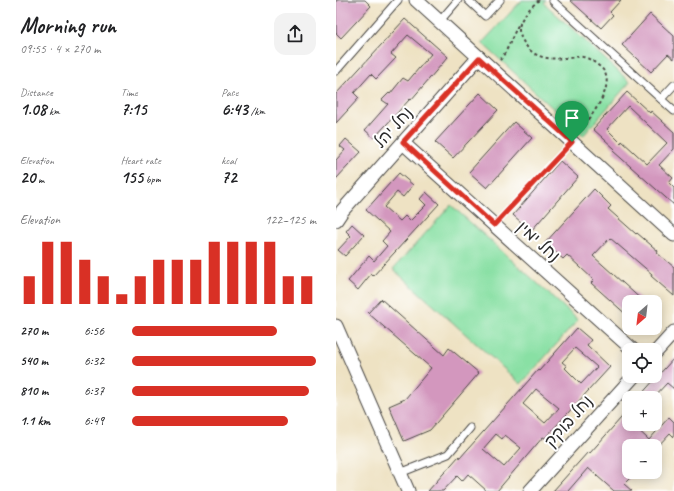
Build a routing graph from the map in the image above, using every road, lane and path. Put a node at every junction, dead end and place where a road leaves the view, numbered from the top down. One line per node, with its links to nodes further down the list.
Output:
1 (398, 0): 12 (lane)
2 (416, 0): 9 (street)
3 (458, 0): 9 (lane)
4 (468, 0): 5 (lane)
5 (500, 0)
6 (539, 0): 8 (path)
7 (553, 1): 14 (lane)
8 (521, 21): 11 (path); 17 (path)
9 (439, 22): 10 (street)
10 (479, 58): 11 (street); 16 (street, נחל יהל)
11 (492, 70): 17 (street)
12 (336, 71)
13 (674, 85): 14 (lane)
14 (661, 99): 15 (lane)
15 (674, 111)
16 (403, 142): 18 (street, נחל יהל); 19 (street, נחל ימין)
17 (572, 142): 19 (path); 20 (street)
18 (336, 220)
19 (494, 225): 23 (street, נחל ימין)
20 (674, 235)
21 (336, 326): 27 (street)
22 (674, 332): 24 (street)
23 (625, 343)
24 (662, 345)
25 (628, 383): 29 (street, נחל בוקק)
26 (470, 428): 27 (lane)
27 (400, 473): 28 (street)
28 (408, 491)
29 (530, 491)

